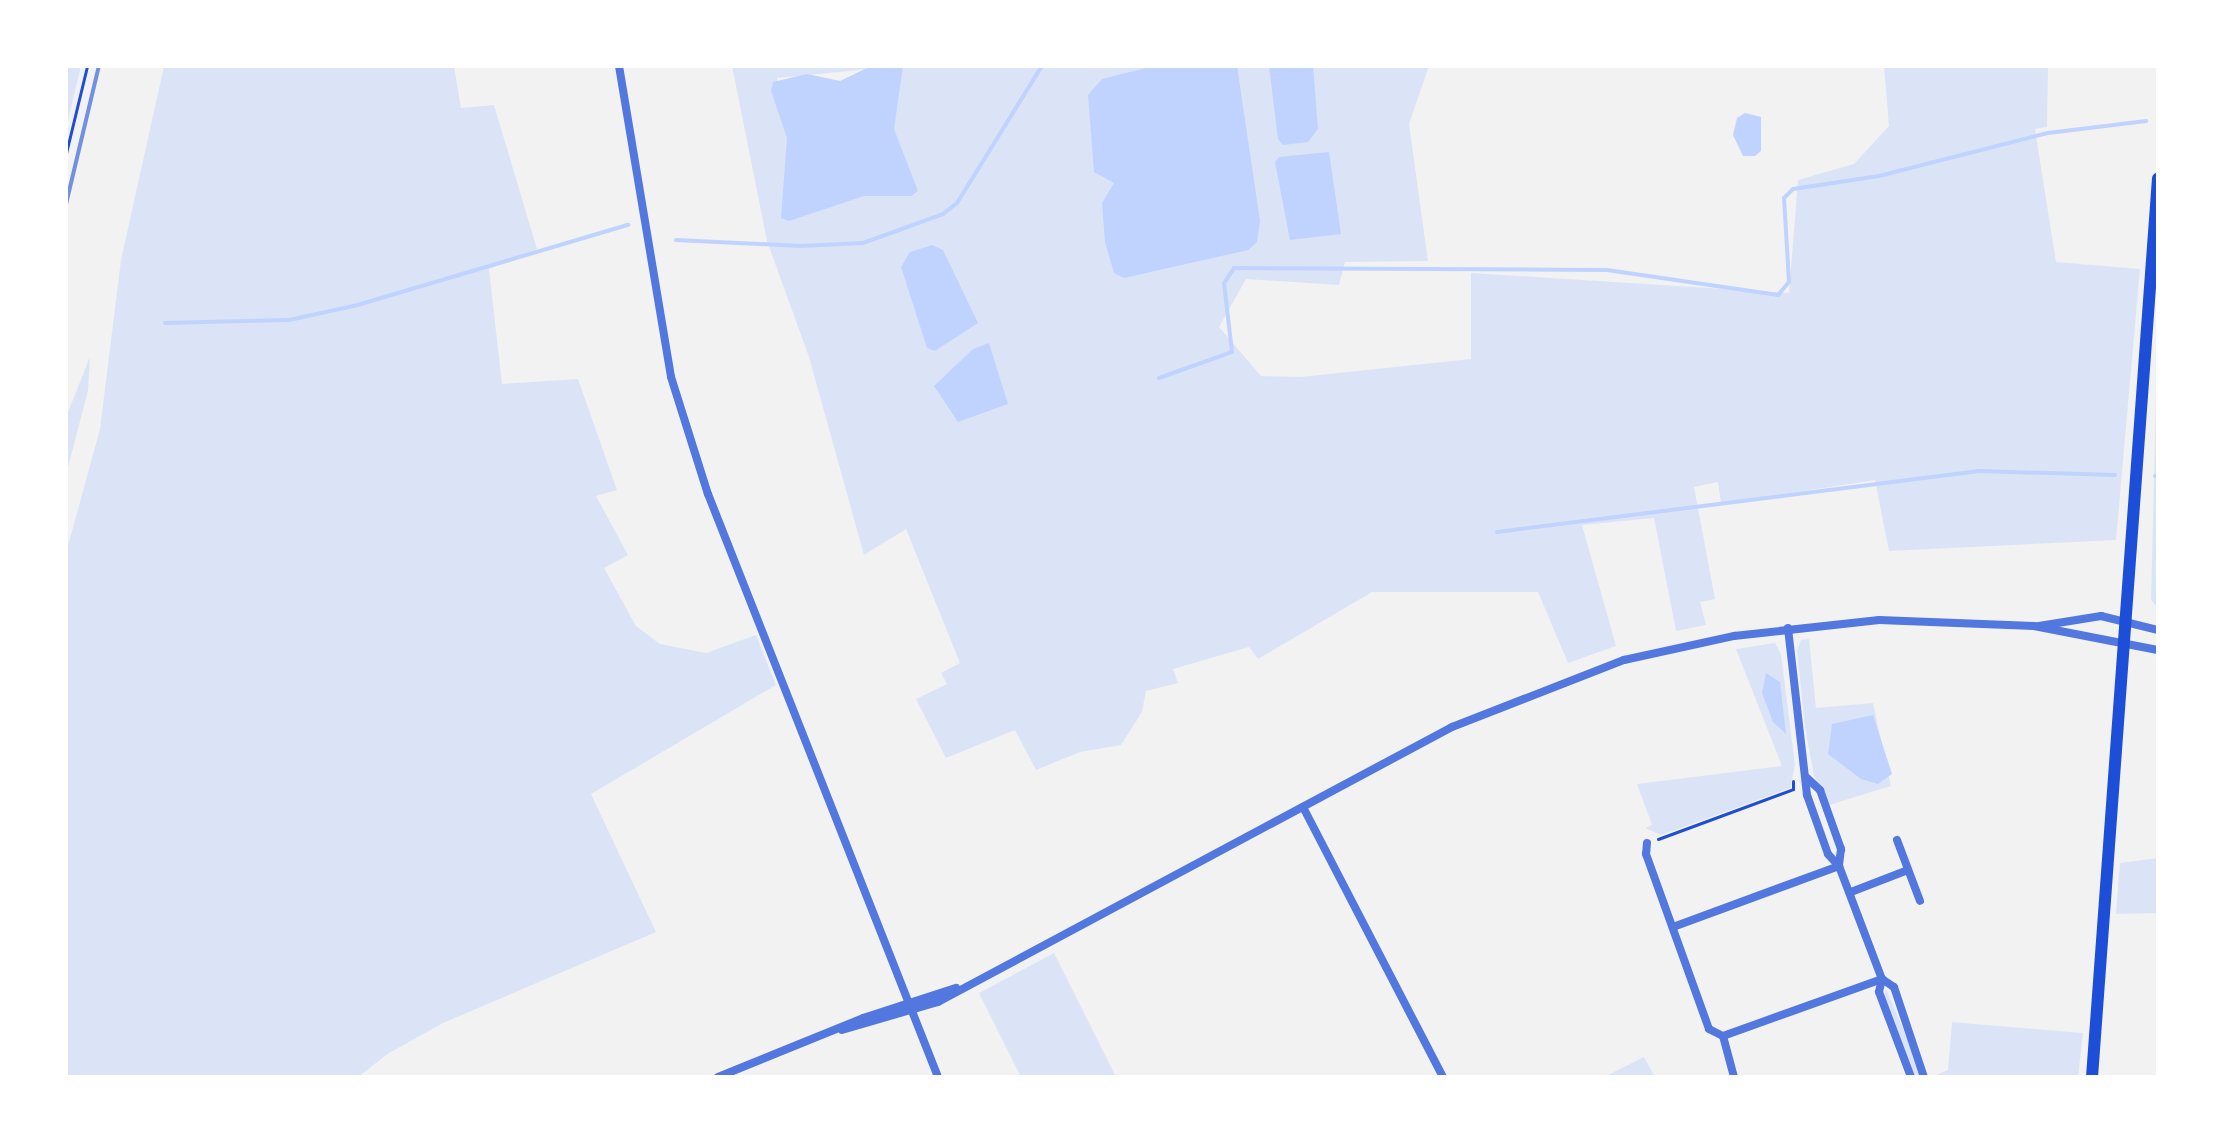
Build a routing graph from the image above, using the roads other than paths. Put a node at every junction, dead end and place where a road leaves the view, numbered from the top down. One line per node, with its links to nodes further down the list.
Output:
1 (619, 66): 20 (street)
2 (2158, 178): 3 (main road)
3 (2126, 619): 4 (street); 6 (street); 7 (main road)
4 (2034, 626): 5 (street); 7 (street)
5 (1788, 628): 9 (street); 10 (street)
6 (2158, 630)
7 (2124, 645): 8 (street); 30 (main road)
8 (2158, 650)
9 (1807, 778): 13 (street); 13 (street)
10 (1303, 807): 19 (street); 26 (street)
11 (1897, 840): 14 (street)
12 (1647, 843): 17 (street)
13 (1839, 866): 15 (street); 17 (street)
14 (1908, 870): 15 (street); 16 (street)
15 (1851, 892): 18 (street)
16 (1920, 901)
17 (1673, 927): 23 (street)
18 (1882, 979): 23 (street); 28 (street); 29 (street)
19 (961, 988): 20 (street); 21 (street)
20 (908, 1002): 21 (street); 22 (street)
21 (912, 1012): 22 (street); 25 (street)
22 (842, 1030): 24 (street)
23 (1723, 1036): 27 (street)
24 (718, 1077)
25 (938, 1077)
26 (1443, 1077)
27 (1734, 1077)
28 (1911, 1077)
29 (1924, 1077)
30 (2092, 1077)

